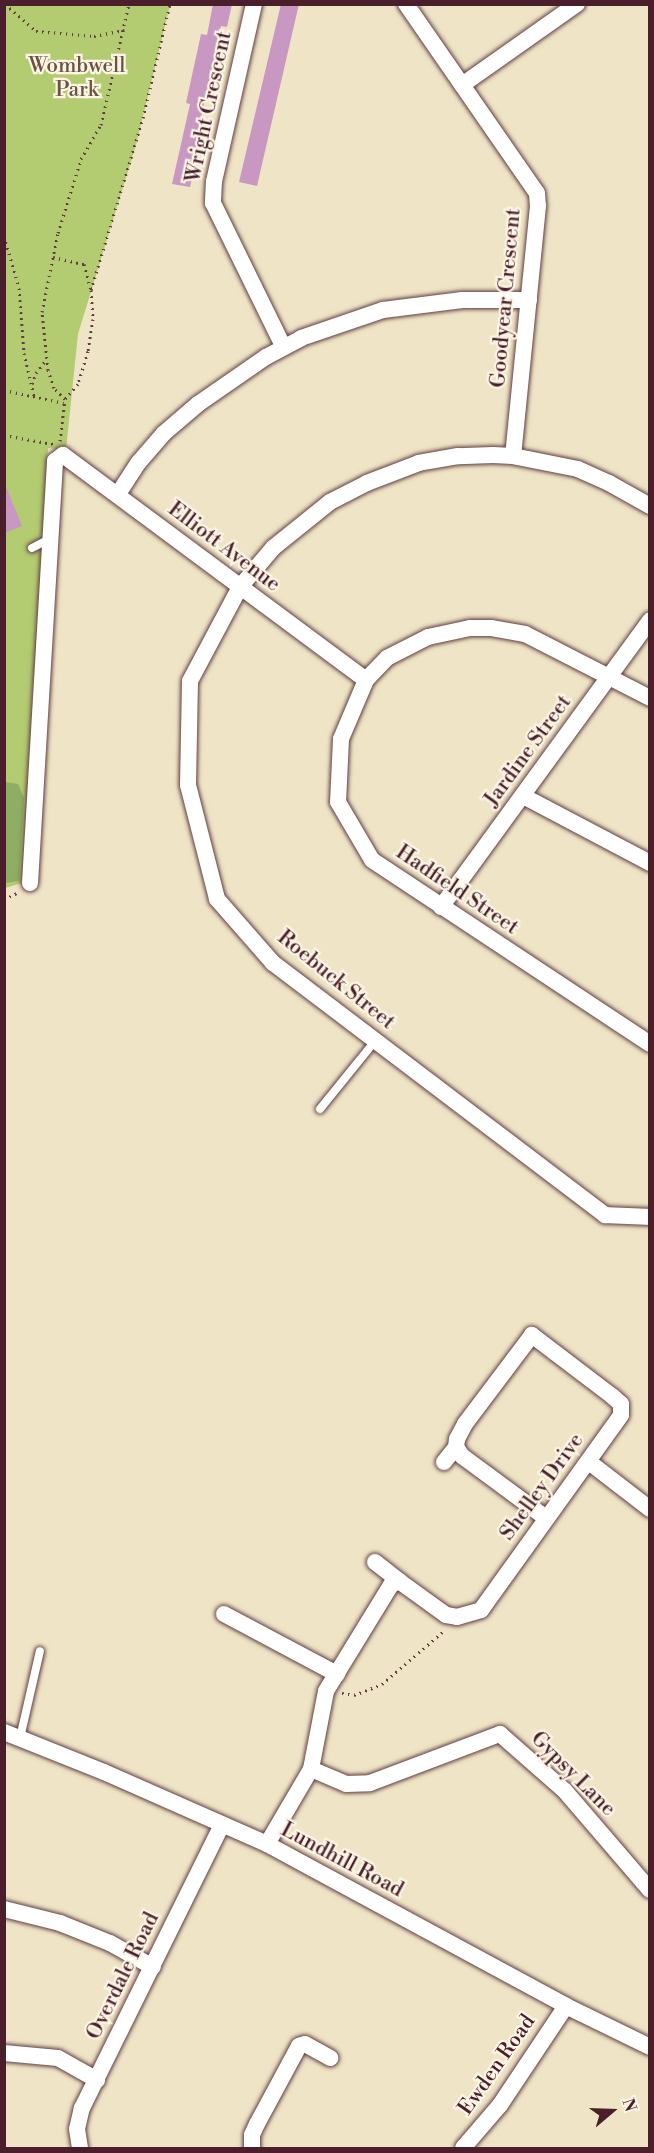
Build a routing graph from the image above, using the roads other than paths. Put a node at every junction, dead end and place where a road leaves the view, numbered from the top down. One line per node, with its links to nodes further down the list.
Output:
1 (254, 4): 6 (street, Wright Crescent)
2 (406, 4): 4 (street, Goodyear Crescent)
3 (577, 4): 4 (street)
4 (462, 85): 5 (street, Goodyear Crescent)
5 (529, 300): 6 (street); 7 (street, Goodyear Crescent)
6 (283, 346): 8 (street)
7 (513, 456): 9 (street, Roebuck Street); 12 (street, Roebuck Street)
8 (118, 494): 10 (street, Elliott Avenue); 12 (street, Elliott Avenue)
9 (650, 506)
10 (51, 539): 11 (lane); 19 (street)
11 (32, 548)
12 (240, 587): 15 (street, Elliott Avenue); 21 (street, Roebuck Street)
13 (650, 620): 14 (street, Jardine Street)
14 (609, 677): 15 (street); 16 (street); 17 (street, Jardine Street)
15 (366, 680): 20 (street, Hadfield Street)
16 (650, 698)
17 (524, 796): 18 (street); 20 (street, Jardine Street)
18 (650, 863)
19 (30, 884)
20 (441, 908): 22 (street, Hadfield Street)
21 (375, 1041): 23 (lane); 24 (street, Roebuck Street)
22 (650, 1044)
23 (320, 1109)
24 (650, 1217)
25 (456, 1447): 26 (street); 27 (street, Shelley Drive); 29 (street)
26 (444, 1462)
27 (589, 1462): 28 (street); 29 (street, Shelley Drive)
28 (650, 1509)
29 (546, 1518): 31 (street, Shelley Drive)
30 (375, 1562): 31 (street, Shelley Drive)
31 (399, 1581): 34 (street)
32 (224, 1614): 34 (street)
33 (40, 1651): 35 (lane)
34 (337, 1674): 36 (street)
35 (12, 1735): 37 (street, Lundhill Road)
36 (311, 1769): 38 (street); 39 (street, Gypsy Lane)
37 (222, 1825): 38 (street, Lundhill Road); 41 (street, Overdale Road)
38 (267, 1844): 42 (street, Lundhill Road)
39 (650, 1890)
40 (4, 1909): 41 (street)
41 (153, 1967): 46 (street, Overdale Road)
42 (566, 2006): 43 (street, Lundhill Road); 49 (street, Ewden Road)
43 (650, 2047)
44 (4, 2053): 46 (street)
45 (330, 2058): 48 (street)
46 (97, 2080): 47 (street, Overdale Road)
47 (80, 2148)
48 (252, 2148)
49 (463, 2148)

